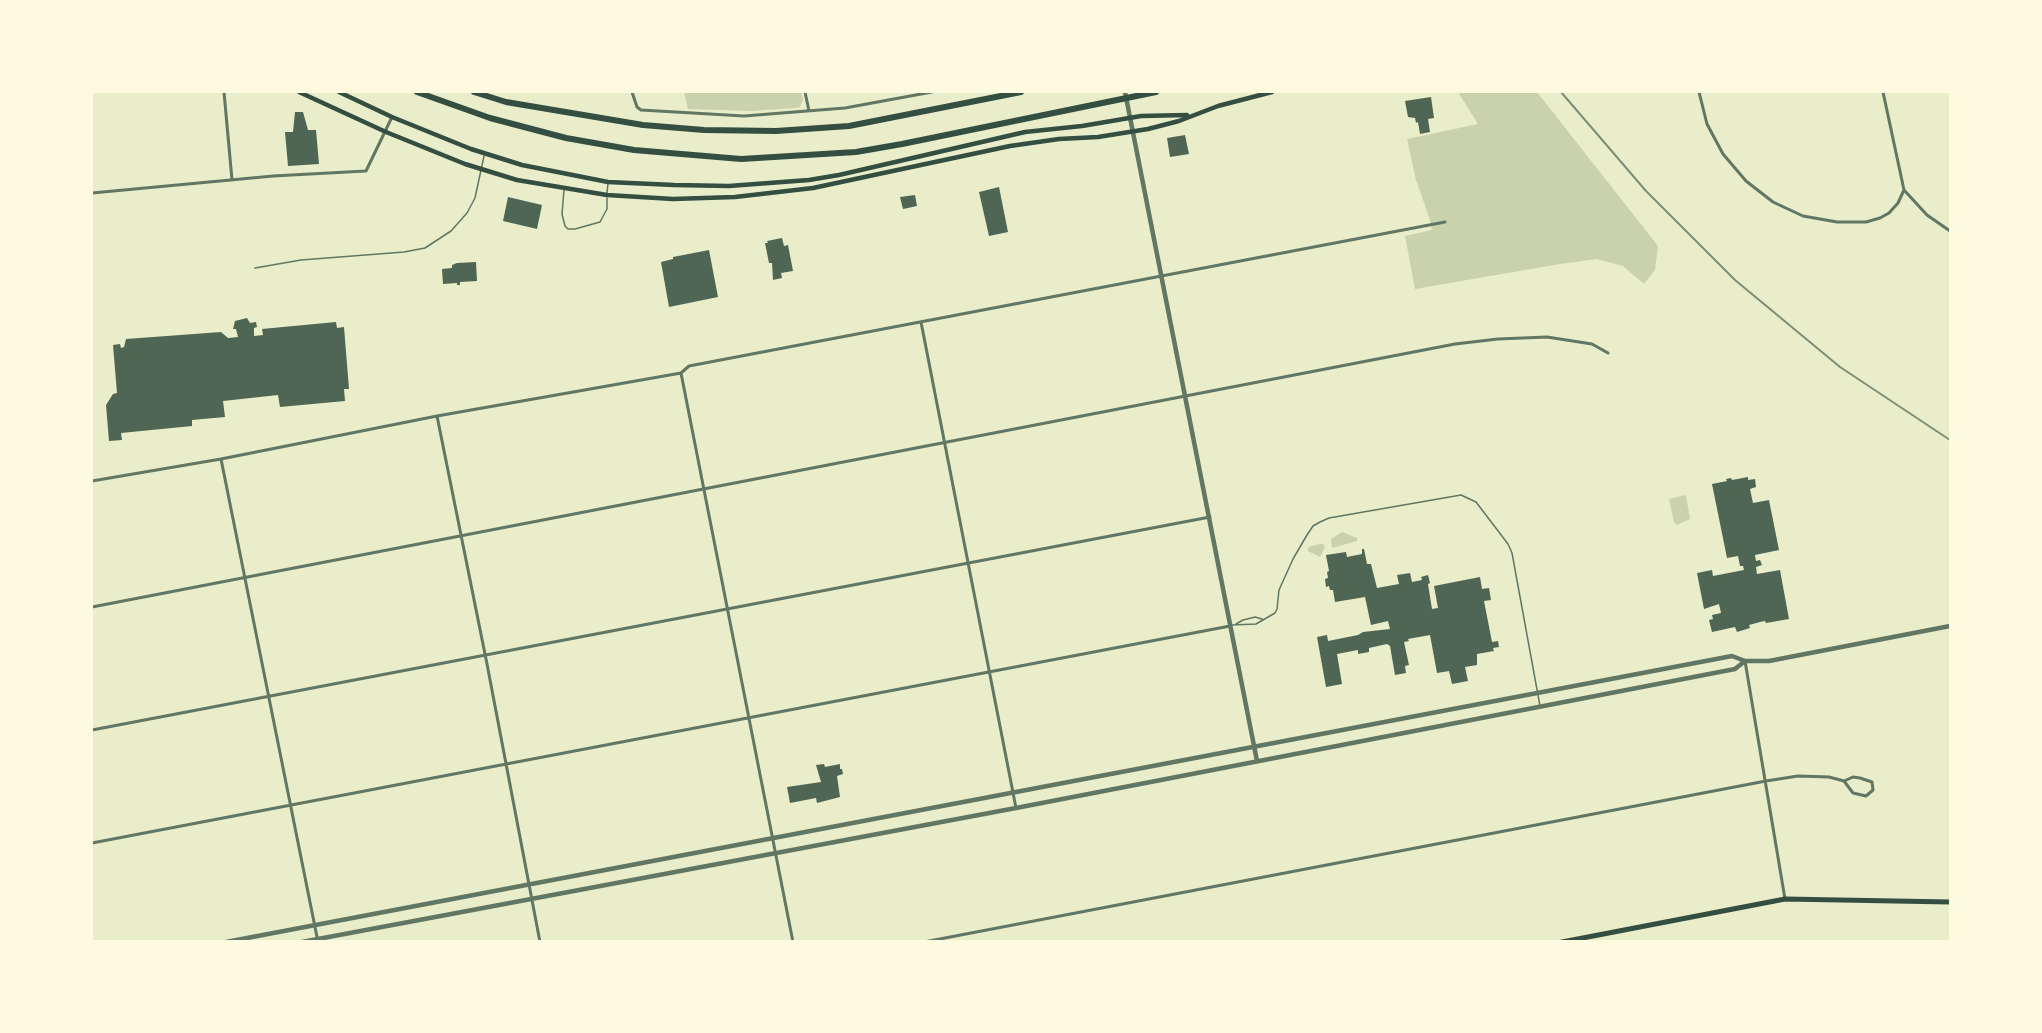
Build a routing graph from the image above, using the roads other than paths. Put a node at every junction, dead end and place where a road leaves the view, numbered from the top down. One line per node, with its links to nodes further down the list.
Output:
1 (224, 92): 23 (street)
2 (299, 92): 20 (main road)
3 (339, 92): 17 (main road)
4 (417, 92): 11 (highway)
5 (474, 92): 9 (highway)
6 (632, 92): 15 (street)
7 (805, 92): 15 (street)
8 (932, 92): 15 (street)
9 (1021, 92)
10 (1125, 92): 18 (street)
11 (1156, 92)
12 (1272, 92): 16 (main road)
13 (1699, 92): 26 (street)
14 (1883, 92): 26 (street)
15 (808, 111)
16 (1190, 115): 18 (main road); 19 (main road)
17 (392, 117): 20 (street); 21 (main road)
18 (1130, 118): 19 (street); 24 (main road)
19 (1132, 131): 28 (main road); 32 (street)
20 (386, 132): 22 (main road); 23 (street)
21 (485, 154): 22 (lane); 24 (main road)
22 (481, 169): 25 (main road); 31 (lane)
23 (232, 180): 27 (street)
24 (608, 182): 28 (lane)
25 (564, 188): 28 (main road); 28 (lane)
26 (1904, 190): 30 (street)
27 (92, 193)
28 (608, 195)
29 (1445, 222): 32 (street)
30 (1950, 231)
31 (255, 268)
32 (1162, 277): 33 (street); 36 (street)
33 (921, 322): 35 (street); 38 (street)
34 (1608, 353): 36 (street)
35 (681, 373): 37 (street); 41 (street)
36 (1186, 396): 38 (street); 42 (street)
37 (437, 416): 39 (street); 43 (street)
38 (944, 441): 41 (street); 44 (street)
39 (221, 459): 40 (street); 45 (street)
40 (92, 482)
41 (704, 488): 43 (street); 47 (street)
42 (1210, 517): 44 (street); 49 (street)
43 (462, 535): 45 (street); 51 (street)
44 (968, 563): 47 (street); 53 (street)
45 (245, 577): 46 (street); 55 (street)
46 (92, 607)
47 (728, 608): 51 (street); 57 (street)
48 (1263, 620): 49 (lane); 49 (lane); 54 (lane)
49 (1233, 625): 53 (street); 59 (street)
50 (1950, 626): 52 (street)
51 (485, 654): 55 (street); 61 (street)
52 (1745, 661): 54 (street); 56 (street); 62 (street)
53 (989, 672): 57 (street); 64 (street)
54 (1538, 692): 56 (lane); 59 (street)
55 (269, 696): 58 (street); 65 (street)
56 (1540, 707): 60 (street)
57 (749, 717): 61 (street); 67 (street)
58 (92, 730)
59 (1255, 746): 60 (street); 64 (street)
60 (1257, 760): 66 (street)
61 (507, 765): 65 (street); 70 (street)
62 (1766, 781): 63 (street); 72 (street); 80 (street)
63 (1844, 781): 63 (street)
64 (1013, 792): 66 (street); 67 (street)
65 (290, 805): 68 (street); 74 (street)
66 (1016, 808): 69 (street)
67 (773, 839): 69 (street); 70 (street)
68 (92, 843)
69 (775, 852): 71 (street); 79 (street)
70 (529, 884): 71 (street); 74 (street)
71 (532, 899): 75 (street); 78 (street)
72 (1785, 899): 73 (main road); 81 (main road)
73 (1950, 902)
74 (314, 925): 75 (street); 76 (street)
75 (317, 940): 77 (street)
76 (226, 942)
77 (302, 942)
78 (540, 942)
79 (793, 942)
80 (924, 942)
81 (1562, 942)

